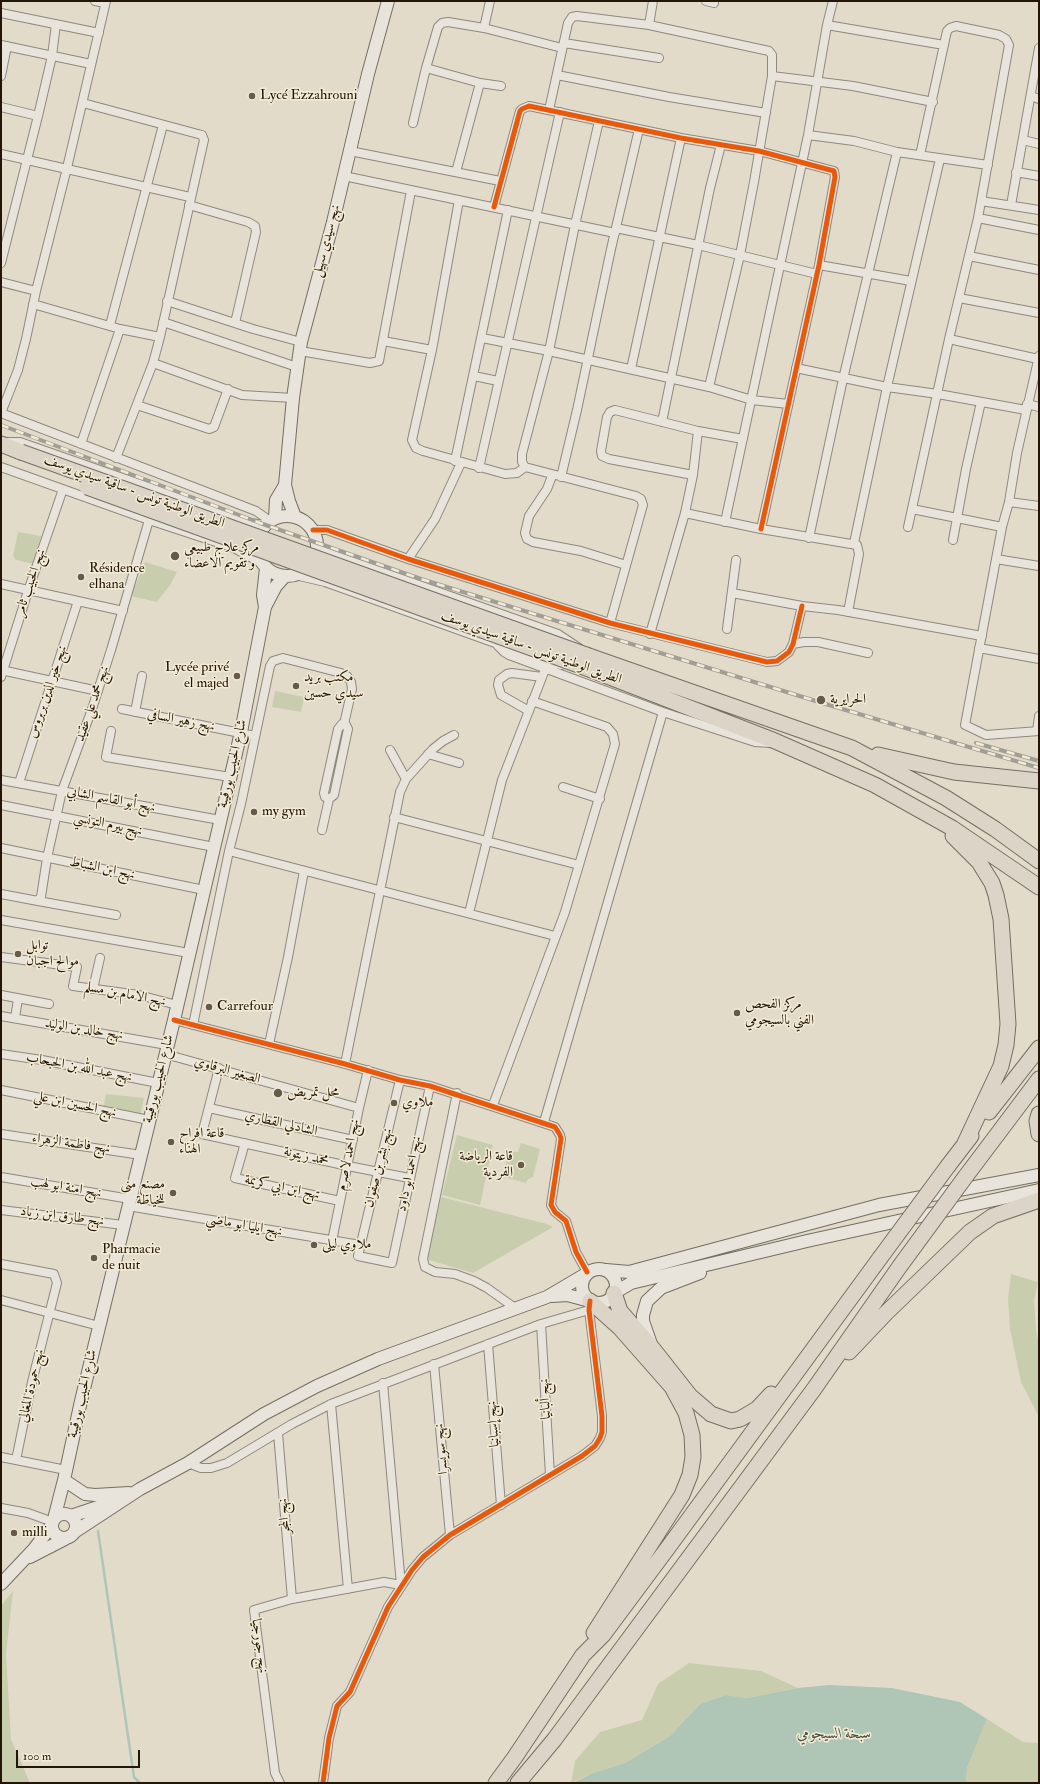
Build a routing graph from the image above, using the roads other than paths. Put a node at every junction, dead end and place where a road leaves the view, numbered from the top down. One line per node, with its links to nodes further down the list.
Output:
1 (95, 1): 6 (street)
2 (388, 1): 46 (main road, نهج سيدي سهيل)
3 (490, 1): 11 (street)
4 (653, 1): 9 (street)
5 (833, 1): 10 (street)
6 (105, 2): 12 (street)
7 (1, 13): 8 (street)
8 (56, 24): 12 (street); 17 (street)
9 (649, 25): 13 (street); 24 (street)
10 (827, 25): 14 (street); 25 (street)
11 (484, 28): 13 (street); 21 (street)
12 (99, 33): 20 (street)
13 (563, 45): 19 (street); 22 (street)
14 (944, 45): 30 (street); 54 (street)
15 (4, 46): 17 (street); 23 (street)
16 (1039, 48): 18 (street)
17 (52, 56): 20 (street); 36 (street)
18 (1038, 57): 28 (street)
19 (659, 58)
20 (91, 64): 31 (street)
21 (426, 68): 26 (street); 38 (street)
22 (557, 75): 33 (street); 35 (street)
23 (1, 76)
24 (772, 76): 25 (street); 35 (street)
25 (817, 81): 30 (street); 41 (street)
26 (480, 83): 27 (street); 56 (street)
27 (501, 86)
28 (1030, 96): 29 (street); 43 (street)
29 (1039, 99)
30 (933, 102): 50 (street)
31 (83, 103): 39 (street); 55 (street)
32 (1, 107): 36 (street)
33 (549, 110): 34 (street); 60 (street)
34 (560, 112): 37 (street); 70 (street)
35 (766, 113): 47 (street)
36 (38, 116): 52 (street)
37 (599, 121): 40 (street); 72 (street)
38 (413, 123)
39 (163, 125): 61 (street); 64 (street)
40 (639, 129): 42 (street); 74 (street)
41 (808, 135): 48 (street); 53 (street)
42 (681, 138): 45 (street); 75 (street)
43 (1022, 140): 44 (street); 57 (street)
44 (1039, 144)
45 (721, 145): 47 (street); 76 (street)
46 (350, 151): 56 (street); 58 (main road, نهج سيدي سهيل)
47 (759, 151): 53 (street); 77 (street)
48 (897, 152): 50 (street); 84 (street)
49 (1, 154): 52 (street)
50 (920, 155): 51 (street)
51 (940, 158): 54 (street); 85 (street)
52 (28, 159): 55 (street); 79 (street)
53 (802, 162): 80 (street); 81 (street)
54 (988, 165): 65 (street)
55 (67, 168): 61 (street); 87 (street)
56 (456, 172): 60 (street)
57 (1016, 172): 59 (street); 66 (street)
58 (344, 176): 62 (street); 101 (main road, نهج سيدي سهيل)
59 (1039, 176)
60 (500, 181): 67 (street)
61 (147, 186): 64 (street); 94 (street)
62 (411, 191): 63 (street); 99 (street)
63 (459, 200): 67 (street); 102 (street)
64 (190, 201): 89 (street); 93 (street)
65 (981, 201): 66 (street); 71 (street)
66 (1011, 206): 69 (street)
67 (494, 207): 68 (street)
68 (508, 210): 70 (street); 97 (street)
69 (1039, 210)
70 (537, 216): 72 (street); 100 (street)
71 (978, 218): 73 (street); 78 (street)
72 (575, 225): 74 (street); 103 (street)
73 (1039, 230)
74 (615, 231): 75 (street); 105 (street)
75 (659, 238): 76 (street); 109 (street)
76 (698, 245): 77 (street); 112 (street)
77 (740, 255): 80 (street); 115 (street)
78 (969, 256): 82 (street); 88 (street)
79 (1, 263)
80 (780, 265): 83 (street); 120 (street)
81 (819, 265): 83 (street); 84 (street)
82 (1039, 270)
83 (817, 274): 108 (street)
84 (867, 274): 85 (street); 113 (street)
85 (911, 281): 116 (street)
86 (1, 282): 87 (street)
87 (36, 291): 90 (street)
88 (959, 298): 91 (street); 98 (street)
89 (167, 302): 92 (street); 93 (street)
90 (33, 304): 94 (street); 126 (street)
91 (1039, 313)
92 (163, 322): 96 (street); 107 (street)
93 (235, 323): 101 (street)
94 (110, 325): 95 (street)
95 (120, 329): 96 (street); 131 (street)
96 (160, 337): 106 (street)
97 (482, 338): 100 (street); 111 (street)
98 (950, 339): 104 (street); 118 (street)
99 (383, 341): 101 (street); 102 (street)
100 (506, 343): 103 (street); 114 (street)
101 (300, 346): 107 (main road, نهج سيدي سهيل)
102 (432, 350): 135 (street)
103 (549, 350): 105 (street); 137 (street)
104 (1039, 358): 110 (street)
105 (587, 359): 109 (street); 140 (street)
106 (153, 363): 117 (street); 123 (street)
107 (297, 367): 119 (main road, نهج سيدي سهيل)
108 (796, 368): 113 (street); 122 (street)
109 (631, 369): 112 (street)
110 (1037, 375): 124 (street)
111 (474, 376): 114 (street); 135 (street)
112 (671, 378): 115 (street); 127 (street)
113 (843, 379): 116 (street); 156 (street)
114 (498, 381): 138 (street)
115 (709, 387): 120 (street)
116 (887, 387): 118 (street); 158 (street)
117 (228, 390): 119 (street); 123 (street)
118 (938, 394): 121 (street); 145 (street)
119 (293, 398): 141 (main road, نهج سيدي سهيل)
120 (752, 400): 122 (street); 129 (street)
121 (980, 402): 124 (street); 148 (street)
122 (788, 404): 154 (street)
123 (137, 405): 134 (street)
124 (1026, 407): 125 (street); 143 (street)
125 (1039, 407)
126 (1, 413): 131 (street)
127 (662, 422): 128 (street); 139 (street)
128 (698, 431): 129 (street); 139 (street)
129 (743, 439): 151 (street)
130 (1, 443): 133 (highway, الطريق الوطنية تونس - ساقية سيدي يوسف); 150 (street)
131 (81, 444): 134 (street)
132 (1, 456): 133 (highway, الطريق الوطنية تونس - ساقية سيدي يوسف)
133 (20, 457): 184 (highway, الطريق الوطنية تونس - ساقية سيدي يوسف, bridge)
134 (116, 458): 150 (street)
135 (458, 462): 138 (street); 160 (street)
136 (1, 467): 142 (street)
137 (525, 467): 138 (street); 140 (street)
138 (479, 468)
139 (693, 475): 146 (street)
140 (557, 476): 163 (street); 163 (street)
141 (285, 485): 147 (main road, نهج سيدي سهيل); 150 (main road, نهج سيدي سهيل)
142 (64, 489): 149 (street); 168 (street, نهج الحبيب ثامر)
143 (1009, 502): 144 (street); 153 (street)
144 (1039, 506)
145 (912, 509): 148 (street); 152 (street)
146 (685, 513): 151 (street); 177 (street)
147 (295, 517): 150 (main road); 155 (main road)
148 (957, 518): 153 (street); 157 (street)
149 (149, 520): 164 (street); 173 (street, نهج محمد علي عقيد)
150 (270, 521): 164 (main road)
151 (725, 522): 154 (street)
152 (908, 527)
153 (1002, 527): 161 (street)
154 (761, 529): 156 (street)
155 (313, 530): 159 (main road); 160 (street)
156 (809, 538): 158 (street)
157 (953, 540)
158 (854, 543): 174 (street)
159 (317, 544): 166 (main road); 184 (street)
160 (408, 559): 175 (street)
161 (996, 559): 165 (street); 178 (street)
162 (736, 560): 169 (street)
163 (626, 565): 175 (street)
164 (265, 566): 166 (main road); 172 (main road, شارع الحبيب بورقيبة)
165 (1039, 566)
166 (290, 575): 172 (main road, شارع الحبيب بورقيبة); 179 (street)
167 (1, 584): 168 (street)
168 (28, 591): 170 (street); 186 (street, نهج الحبيب ثامر)
169 (732, 593): 171 (street); 176 (street)
170 (78, 601): 173 (street); 189 (street, نهج خير الدين بربروس)
171 (802, 606): 174 (street); 180 (street)
172 (265, 607): 199 (main road, شارع الحبيب بورقيبة)
173 (123, 611): 190 (street, نهج محمد علي عقيد)
174 (848, 612): 178 (street)
175 (610, 623): 177 (street)
176 (727, 629)
177 (650, 634): 180 (street)
178 (982, 636): 181 (street)
179 (496, 644): 184 (street); 185 (street)
180 (793, 644): 182 (street)
181 (979, 648): 183 (street); 198 (street)
182 (868, 654)
183 (1039, 659)
184 (586, 661): 202 (highway, الطريق الوطنية تونس - ساقية سيدي يوسف); 203 (highway, الطريق الوطنية تونس - ساقية سيدي يوسف)
185 (546, 667): 188 (street); 195 (street)
186 (2, 672): 189 (street)
187 (142, 676): 194 (street)
188 (542, 677): 191 (street); 193 (street)
189 (52, 681): 190 (street); 211 (street, نهج خير الدين بربروس)
190 (98, 691): 213 (street, نهج محمد علي عقيد)
191 (532, 701): 193 (street); 214 (street)
192 (122, 709): 194 (street, نهج زهير السافي)
193 (529, 711): 221 (street)
194 (135, 712): 199 (street, نهج زهير السافي)
195 (663, 712): 202 (street); 268 (street)
196 (1039, 716): 198 (street)
197 (112, 731): 207 (street)
198 (1038, 731)
199 (241, 732): 201 (street, نهج زهير السافي); 207 (main road, شارع الحبيب بورقيبة)
200 (454, 735): 205 (street)
201 (255, 736): 220 (street); 224 (street)
202 (774, 741): 217 (highway, الطريق الوطنية تونس - ساقية سيدي يوسف)
203 (852, 748): 210 (highway); 226 (highway, الطريق الوطنية تونس - ساقية سيدي يوسف)
204 (390, 750): 208 (street)
205 (428, 754): 206 (street); 208 (street)
206 (459, 762)
207 (230, 777): 219 (main road, شارع الحبيب بورقيبة)
208 (406, 779): 218 (street)
209 (1, 780): 211 (street, نهج أبو القاسم الشابي)
210 (1039, 781)
211 (19, 783): 213 (street, نهج أبو القاسم الشابي)
212 (563, 787): 214 (street)
213 (62, 791): 216 (street, نهج محمد علي عقيد); 219 (street, نهج أبو القاسم الشابي)
214 (600, 799): 227 (street)
215 (1, 804): 216 (street, نهج بيرم التونسي)
216 (57, 815): 222 (street, نهج بيرم التونسي); 225 (street, نهج محمد علي عقيد)
217 (934, 816): 229 (highway, الطريق الوطنية تونس - ساقية سيدي يوسف); 273 (highway)
218 (394, 817): 221 (street); 231 (street)
219 (220, 820): 222 (main road, شارع الحبيب بورقيبة)
220 (322, 830)
221 (486, 841): 227 (street); 234 (street)
222 (214, 847): 230 (main road, شارع الحبيب بورقيبة)
223 (1, 848): 225 (street, نهج ابن الشباط)
224 (229, 851): 228 (street); 249 (street)
225 (47, 858): 230 (street, نهج ابن الشباط); 233 (street, نهج محمد علي عقيد)
226 (1039, 861)
227 (579, 865): 237 (street)
228 (304, 870): 231 (street); 250 (street)
229 (1039, 887)
230 (204, 890): 238 (main road, شارع الحبيب بورقيبة)
231 (379, 890): 234 (street); 254 (street)
232 (1, 894): 233 (street)
233 (38, 901): 235 (street)
234 (469, 913): 237 (street)
235 (116, 915)
236 (1, 920): 238 (street)
237 (555, 936): 263 (street)
238 (189, 953): 245 (main road, شارع الحبيب بورقيبة)
239 (1, 957): 241 (street, نهج الامام بن مسلم)
240 (100, 958): 241 (street)
241 (93, 989): 245 (street, نهج الامام بن مسلم)
242 (1, 995): 243 (street)
243 (18, 999): 244 (street); 247 (street)
244 (49, 1004)
245 (176, 1005): 248 (main road, شارع الحبيب بورقيبة)
246 (1, 1016): 247 (street, نهج خالد بن الوليد)
247 (15, 1018): 252 (street, نهج خالد بن الوليد)
248 (174, 1020): 249 (street); 252 (main road, شارع الحبيب بورقيبة)
249 (194, 1025): 250 (street)
250 (269, 1044): 254 (street)
251 (1039, 1048): 273 (highway)
252 (166, 1049): 255 (street, الصغير البرقاوي); 259 (main road, شارع الحبيب بورقيبة)
253 (1, 1054): 259 (street, نهج عبد الله بن الحبحاب)
254 (345, 1064): 256 (street)
255 (219, 1068): 264 (street); 265 (street, الصغير البرقاوي)
256 (368, 1070): 258 (street); 265 (street, نهج احمد لاصرم)
257 (1039, 1079): 306 (highway, bridge)
258 (400, 1080): 260 (street); 276 (street, نهج بشر بن صفوان)
259 (158, 1083): 267 (main road, شارع الحبيب بورقيبة)
260 (430, 1086): 262 (street); 279 (street, نهج احمد ابو داود)
261 (1, 1090): 267 (street, نهج الحسين ابن علي)
262 (457, 1093): 263 (street); 297 (street)
263 (493, 1105): 268 (street)
264 (209, 1108): 271 (street, الشادلي القطاري); 272 (street, محمد زيتونة)
265 (359, 1108): 271 (street, نهج احمد لاصرم)
266 (1039, 1114): 270 (highway)
267 (149, 1120): 274 (main road, شارع الحبيب بورقيبة)
268 (544, 1122): 292 (street)
269 (1, 1134): 274 (street, نهج فاطمة الزهراء)
270 (1039, 1134)
271 (353, 1140): 275 (street, نهج احمد لاصرم)
272 (245, 1143): 275 (street, محمد زيتونة); 282 (street, تهج ابن ابي كريمة)
273 (965, 1143): 302 (highway, bridge)
274 (141, 1155): 283 (main road, شارع الحبيب بورقيبة)
275 (348, 1166): 276 (street, محمد زيتونة); 282 (street, نهج احمد لاصرم)
276 (379, 1171): 279 (street, محمد زيتونة); 287 (street, نهج بشر بن صفوان)
277 (1039, 1175): 291 (main road)
278 (1, 1177): 283 (street, نهج امنة ابو لهب)
279 (409, 1178): 288 (street, نهج احمد ابو داود)
280 (1039, 1190): 289 (main road)
281 (1039, 1200): 306 (highway)
282 (340, 1201): 286 (street, نهج احمد لاصرم)
283 (129, 1203): 285 (main road, شارع الحبيب بورقيبة); 286 (street, نهج ايليا ابو ماضي)
284 (1, 1210): 285 (street, نهج طارق ابن زياد)
285 (124, 1225): 300 (main road, شارع الحبيب بورقيبة)
286 (332, 1241): 287 (street, نهج ايليا ابو ماضي)
287 (360, 1245): 288 (street, نهج بشر بن صفوان)
288 (358, 1256)
289 (730, 1259): 293 (main road); 303 (main road)
290 (1, 1264): 298 (street, نهج حمودة المغالي)
291 (606, 1270): 292 (main road); 293 (main road)
292 (587, 1273): 294 (main road); 296 (main road)
293 (614, 1293): 296 (main road); 303 (highway)
294 (547, 1297): 296 (main road); 297 (main road)
295 (1, 1300): 298 (street)
296 (590, 1305): 299 (street); 313 (street); 327 (highway)
297 (515, 1308): 311 (main road)
298 (49, 1313): 300 (street); 310 (street, نهج حمودة المغالي)
299 (541, 1324): 301 (street); 313 (street, نهج ألبانيا)
300 (99, 1326): 312 (main road, شارع الحبيب بورقيبة)
301 (488, 1344): 304 (street); 315 (street, نهج إسبانيا)
302 (818, 1344): 303 (highway); 327 (highway)
303 (653, 1349)
304 (434, 1364): 305 (street); 320 (street, نهج سويسرا)
305 (383, 1383): 307 (street); 324 (street)
306 (814, 1389): 331 (highway)
307 (331, 1404): 308 (street); 325 (street)
308 (278, 1433): 311 (street); 326 (street, نهج المجر)
309 (1, 1457): 310 (street)
310 (16, 1460): 312 (street)
311 (188, 1463): 314 (main road)
312 (65, 1475): 314 (main road); 317 (main road); 318 (main road, شارع الحبيب بورقيبة)
313 (550, 1475): 315 (street)
314 (134, 1491): 317 (main road); 319 (main road)
315 (501, 1505): 320 (street)
316 (1, 1508): 318 (street)
317 (70, 1515): 318 (main road); 319 (main road)
318 (53, 1522): 321 (main road); 322 (main road)
319 (76, 1531): 321 (main road)
320 (450, 1535): 324 (street)
321 (64, 1538): 322 (main road)
322 (24, 1560): 323 (main road)
323 (2, 1580)
324 (401, 1584): 325 (street, نهج جورجيا); 329 (street)
325 (348, 1590): 326 (street, نهج جورجيا)
326 (292, 1599): 328 (street, نهج جورجيا)
327 (582, 1655): 330 (highway)
328 (280, 1783)
329 (323, 1783)
330 (496, 1783)
331 (518, 1783)

